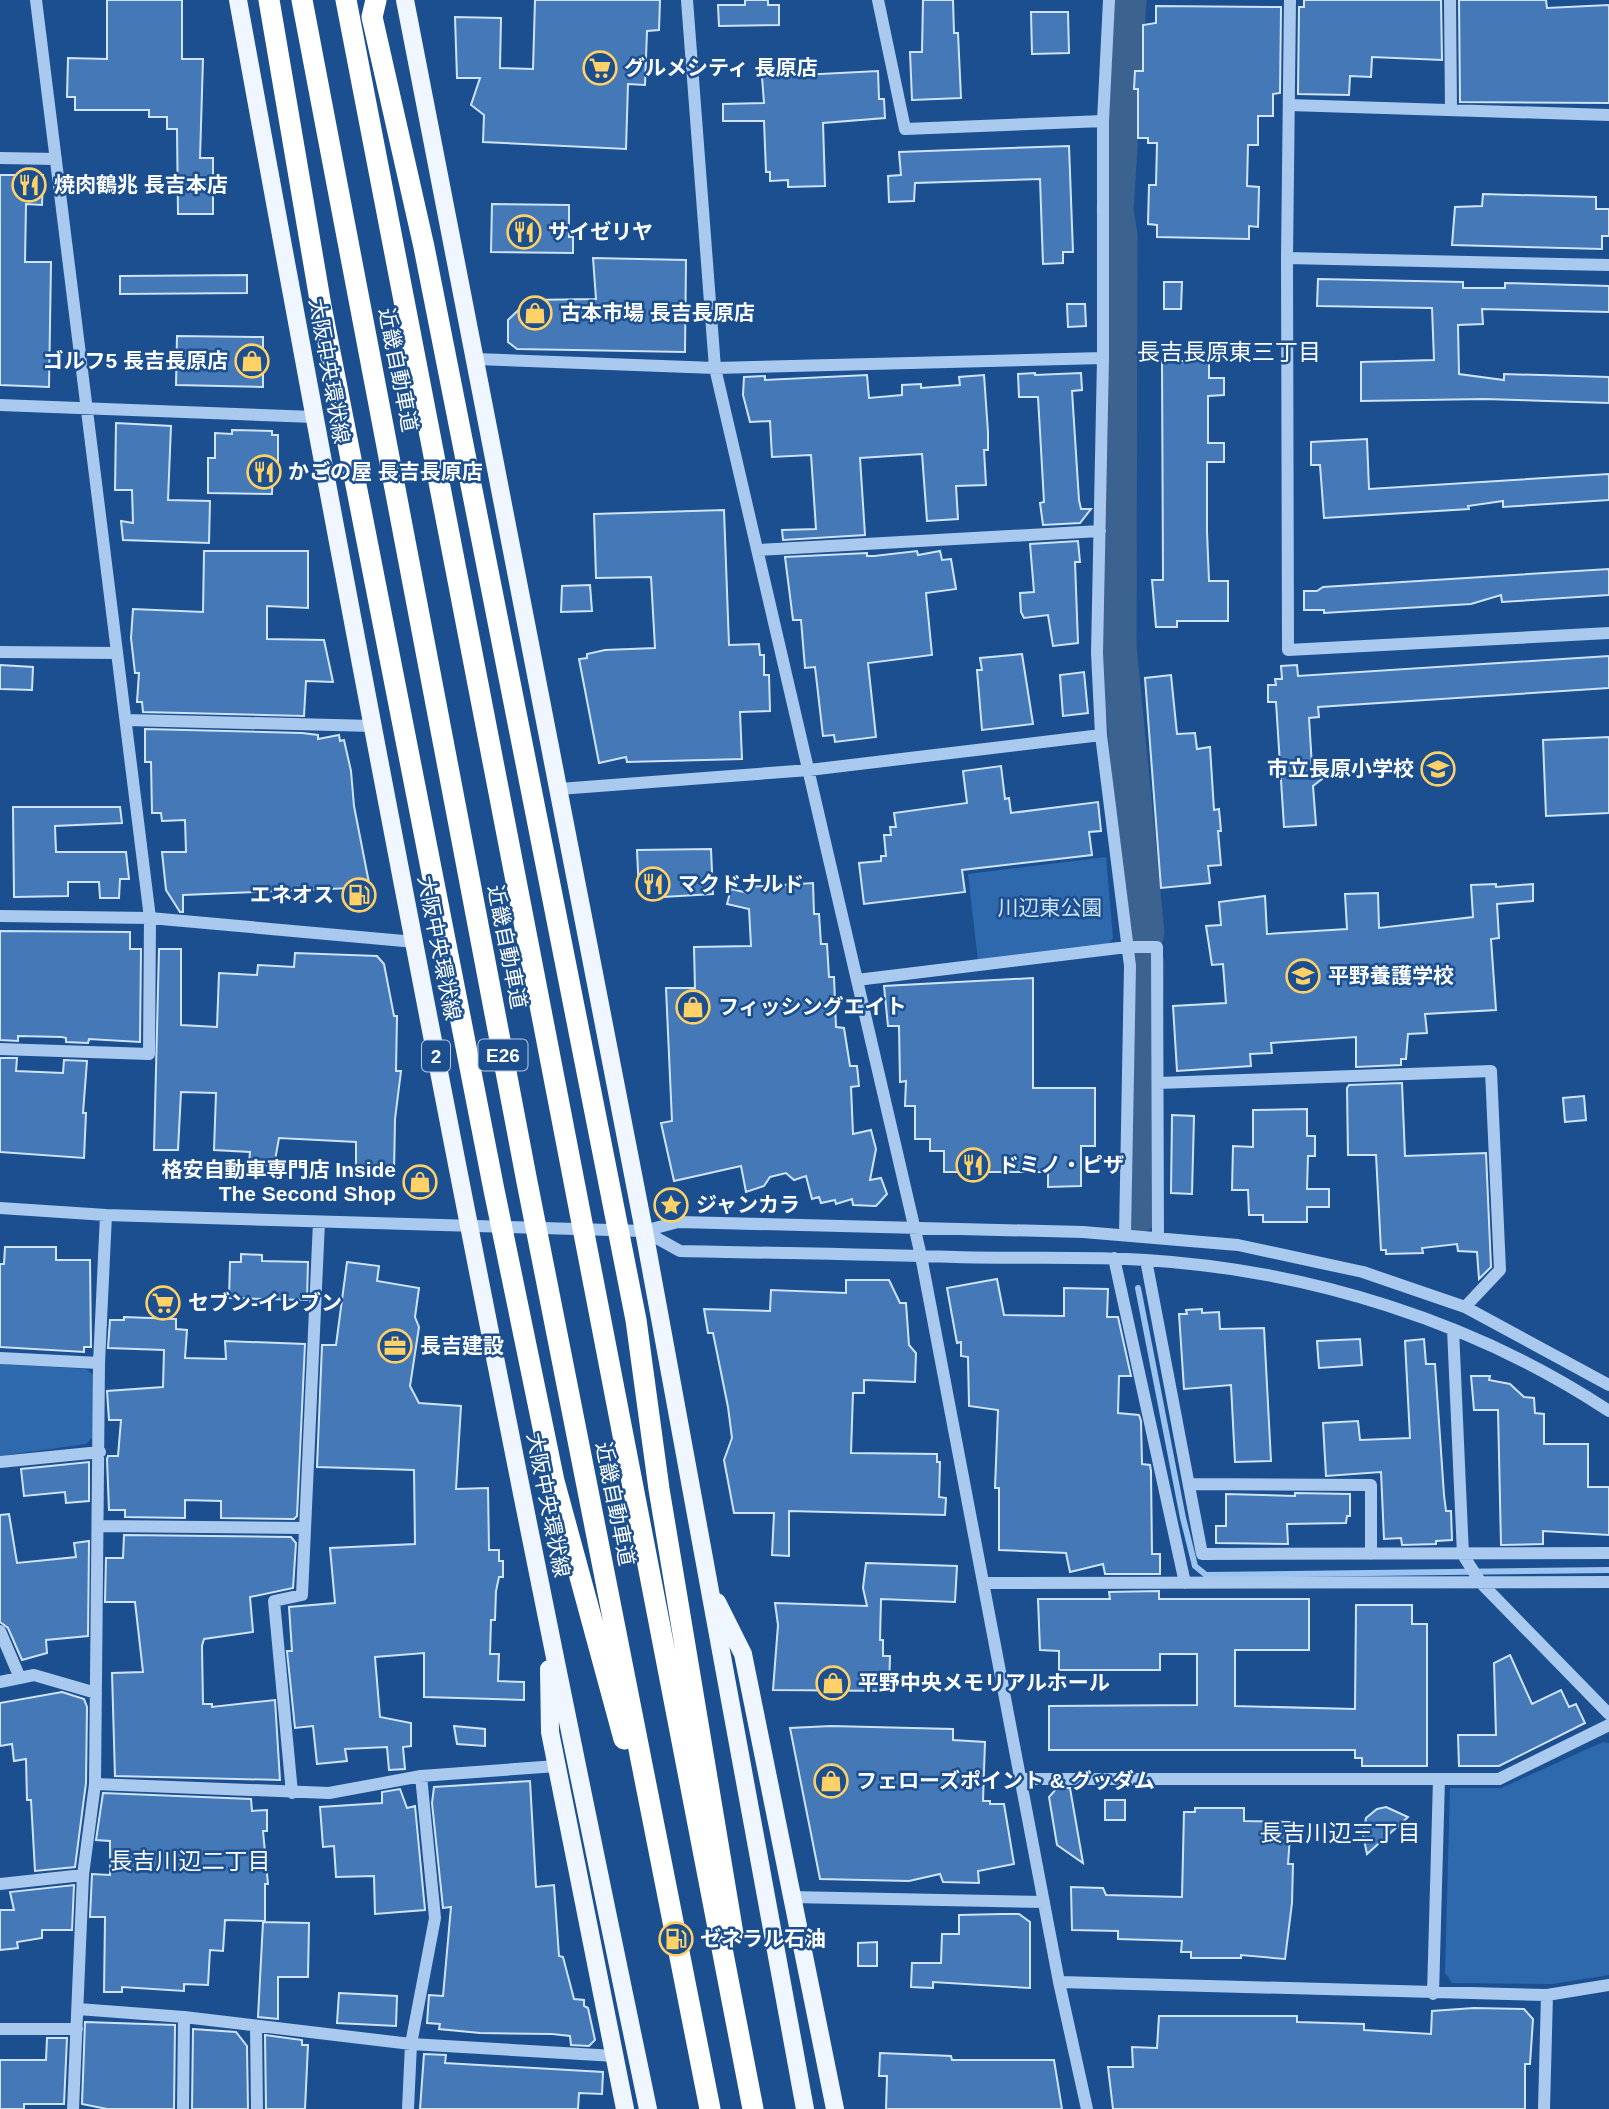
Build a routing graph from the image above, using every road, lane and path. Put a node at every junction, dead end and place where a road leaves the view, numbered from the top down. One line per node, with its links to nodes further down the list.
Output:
1 (36, 0): 18 (street)
2 (238, 0): 26 (main road, 大阪中央環状線 / 2)
3 (269, 0): 91 (highway)
4 (302, 0): 91 (highway, 近畿自動車道 / E26)
5 (346, 0): 110 (highway, 近畿自動車道 / E26)
6 (376, 0): 111 (highway)
7 (405, 0): 22 (main road)
8 (687, 0): 23 (street)
9 (878, 0): 16 (street)
10 (1109, 0): 16 (street)
11 (1290, 0): 13 (street)
12 (1450, 0): 14 (street)
13 (1289, 105): 14 (street); 19 (street)
14 (1451, 110): 15 (street)
15 (1609, 115)
16 (1103, 121): 21 (street)
17 (0, 158): 18 (street)
18 (56, 159): 25 (street)
19 (1287, 258): 20 (street); 29 (street)
20 (1609, 265)
21 (1103, 358): 23 (street); 27 (street)
22 (476, 359): 23 (street); 36 (main road)
23 (715, 368): 28 (street)
24 (0, 405): 25 (street)
25 (86, 408): 26 (street); 31 (street)
26 (314, 417): 33 (main road, 大阪中央環状線 / 2)
27 (1100, 531): 28 (street); 34 (street)
28 (758, 550): 35 (street)
29 (1609, 633)
30 (0, 652): 31 (street)
31 (117, 653): 32 (street)
32 (126, 720): 33 (street); 38 (street)
33 (373, 726): 39 (main road, 大阪中央環状線 / 2)
34 (1101, 735): 35 (street); 40 (street)
35 (809, 770): 36 (street); 41 (street)
36 (559, 789): 49 (main road)
37 (0, 916): 38 (street)
38 (150, 918): 39 (street); 42 (street)
39 (415, 942): 47 (main road, 大阪中央環状線 / 2)
40 (1126, 947): 41 (street); 43 (street); 50 (street)
41 (857, 980): 48 (street)
42 (0, 1049)
43 (1158, 1083): 51 (street); 55 (street)
44 (0, 1208): 45 (street)
45 (106, 1215): 46 (street); 58 (street)
46 (319, 1222): 47 (street); 65 (street)
47 (470, 1226): 49 (street); 74 (main road, 大阪中央環状線 / 2)
48 (915, 1228): 49 (street); 50 (street); 52 (street)
49 (645, 1231): 52 (street); 70 (main road)
50 (1125, 1234): 51 (street)
51 (1158, 1237): 55 (street)
52 (921, 1256): 53 (street); 71 (street)
53 (1114, 1258): 54 (street); 72 (street)
54 (1146, 1260): 56 (street); 63 (street)
55 (1465, 1307): 59 (street)
56 (1453, 1329): 60 (street); 68 (street)
57 (0, 1358): 58 (street)
58 (99, 1363): 61 (street)
59 (1609, 1385)
60 (1609, 1411)
61 (100, 1452): 62 (street); 64 (street)
62 (0, 1462)
63 (1189, 1484): 67 (street); 67 (street)
64 (99, 1526): 65 (street); 78 (street)
65 (305, 1528): 86 (street)
66 (1609, 1553): 68 (street)
67 (1371, 1554): 68 (street)
68 (1463, 1555): 73 (street)
69 (1609, 1582): 73 (street)
70 (708, 1583): 89 (main road); 112 (main road)
71 (985, 1583): 72 (street); 83 (street)
72 (1185, 1583): 73 (street)
73 (1481, 1583): 79 (street)
74 (548, 1616): 81 (main road); 108 (main road, 大阪中央環状線 / 2)
75 (0, 1630): 76 (street)
76 (20, 1678): 77 (street); 78 (street)
77 (0, 1682)
78 (96, 1693): 85 (street)
79 (1609, 1714)
80 (1609, 1725): 84 (street)
81 (557, 1766): 82 (street); 102 (main road)
82 (421, 1776): 86 (street); 101 (street)
83 (1021, 1779): 84 (street); 90 (street)
84 (1439, 1779): 94 (street)
85 (95, 1784): 86 (street); 87 (street)
86 (292, 1793)
87 (83, 1875): 88 (street); 96 (street)
88 (0, 1884)
89 (790, 1898): 90 (street); 113 (main road)
90 (1044, 1902): 92 (street)
91 (673, 1924): 109 (highway, 近畿自動車道 / E26)
92 (1059, 1982): 94 (street); 114 (street)
93 (1609, 1985): 95 (street)
94 (1433, 1994): 95 (street)
95 (1547, 1996): 115 (street)
96 (78, 2009): 97 (street); 100 (street)
97 (184, 2017): 98 (street); 104 (street)
98 (256, 2027): 101 (street); 105 (street)
99 (0, 2029): 100 (street)
100 (77, 2029): 103 (street)
101 (411, 2044): 102 (street); 106 (street)
102 (614, 2056): 107 (main road)
103 (73, 2109)
104 (183, 2109)
105 (257, 2109)
106 (408, 2109)
107 (625, 2109)
108 (648, 2109)
109 (710, 2109)
110 (753, 2109)
111 (759, 2109)
112 (805, 2109)
113 (835, 2109)
114 (1087, 2109)
115 (1544, 2109)

